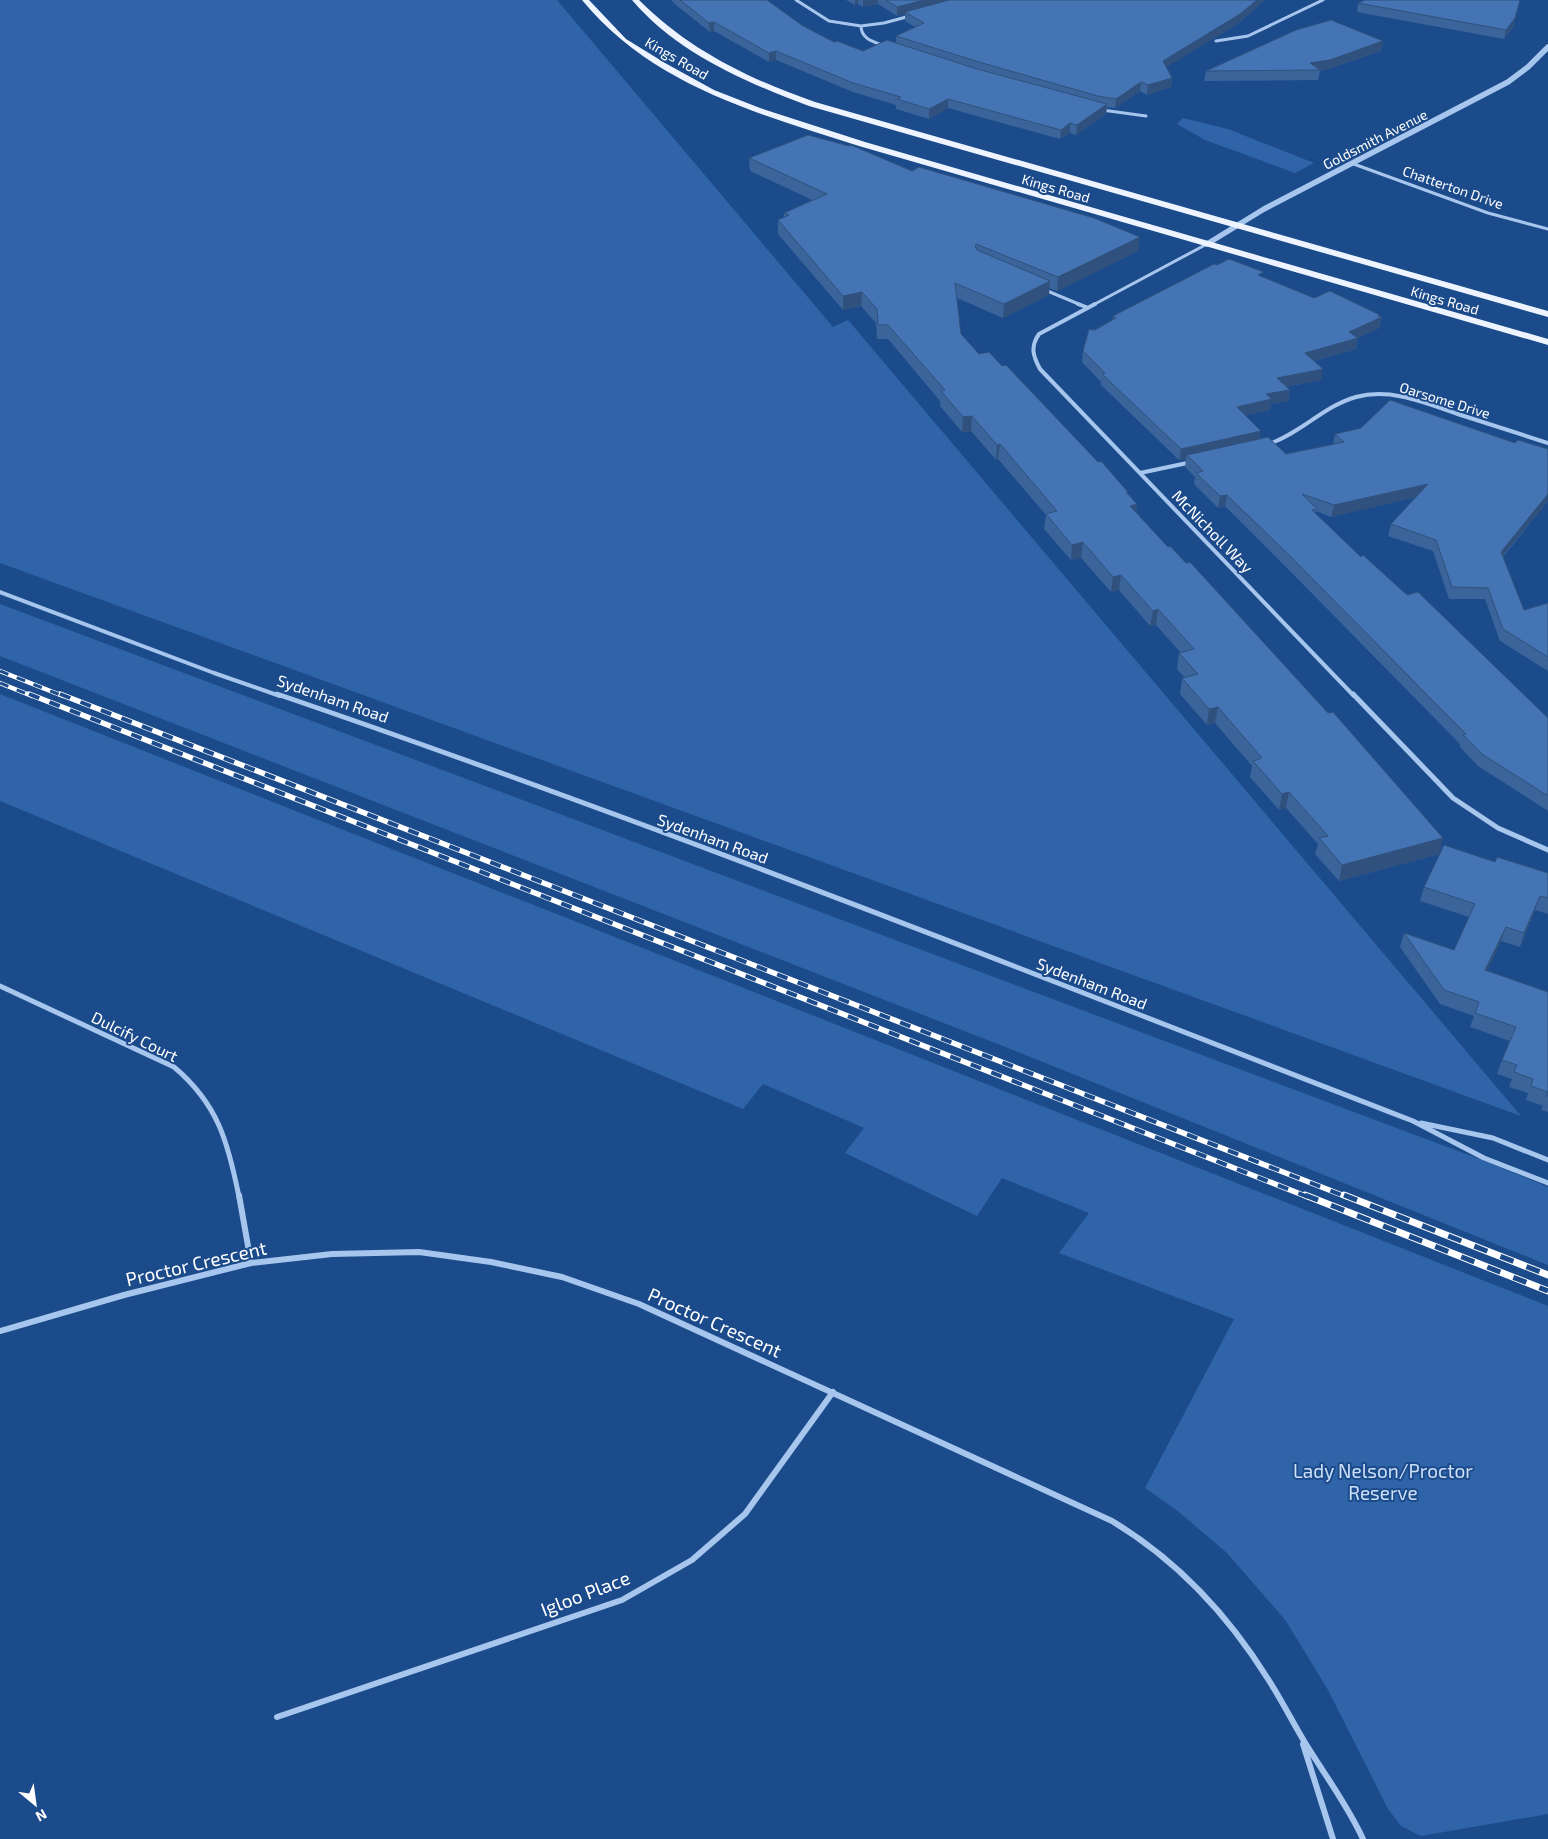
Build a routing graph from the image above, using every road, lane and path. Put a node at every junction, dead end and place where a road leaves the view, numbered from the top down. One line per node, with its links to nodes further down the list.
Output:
1 (585, 0): 15 (main road, Kings Road)
2 (635, 0): 13 (main road, Kings Road)
3 (796, 0): 6 (street)
4 (1323, 0): 7 (street)
5 (912, 16): 6 (street)
6 (861, 26): 8 (street)
7 (1216, 41)
8 (886, 46)
9 (1548, 47): 12 (street, Goldsmith Avenue)
10 (1096, 109): 11 (street)
11 (1146, 116)
12 (1351, 163): 13 (street, Goldsmith Avenue); 14 (street, Chatterton Drive)
13 (1236, 224): 15 (street, Goldsmith Avenue); 18 (main road, Kings Road)
14 (1548, 229)
15 (1207, 244): 17 (street, McNicholl Way); 19 (main road, Kings Road)
16 (1041, 288): 17 (street)
17 (1086, 308): 23 (street, McNicholl Way)
18 (1548, 314)
19 (1548, 342)
20 (1548, 443): 21 (street, Oarsome Drive)
21 (1265, 446)
22 (1201, 460): 23 (street)
23 (1140, 473): 25 (street, McNicholl Way)
24 (0, 592): 27 (street, Sydenham Road)
25 (1548, 850)
26 (0, 986): 30 (street, Dulcify Court)
27 (1413, 1121): 28 (street, Sydenham Road); 29 (street, Sydenham Road)
28 (1548, 1160)
29 (1548, 1183)
30 (251, 1263): 31 (street, Proctor Crescent); 32 (street, Proctor Crescent)
31 (0, 1331)
32 (833, 1392): 33 (street, Igloo Place); 34 (street, Proctor Crescent)
33 (277, 1717)
34 (1300, 1734): 35 (street); 36 (street)
35 (1333, 1839)
36 (1363, 1839)

